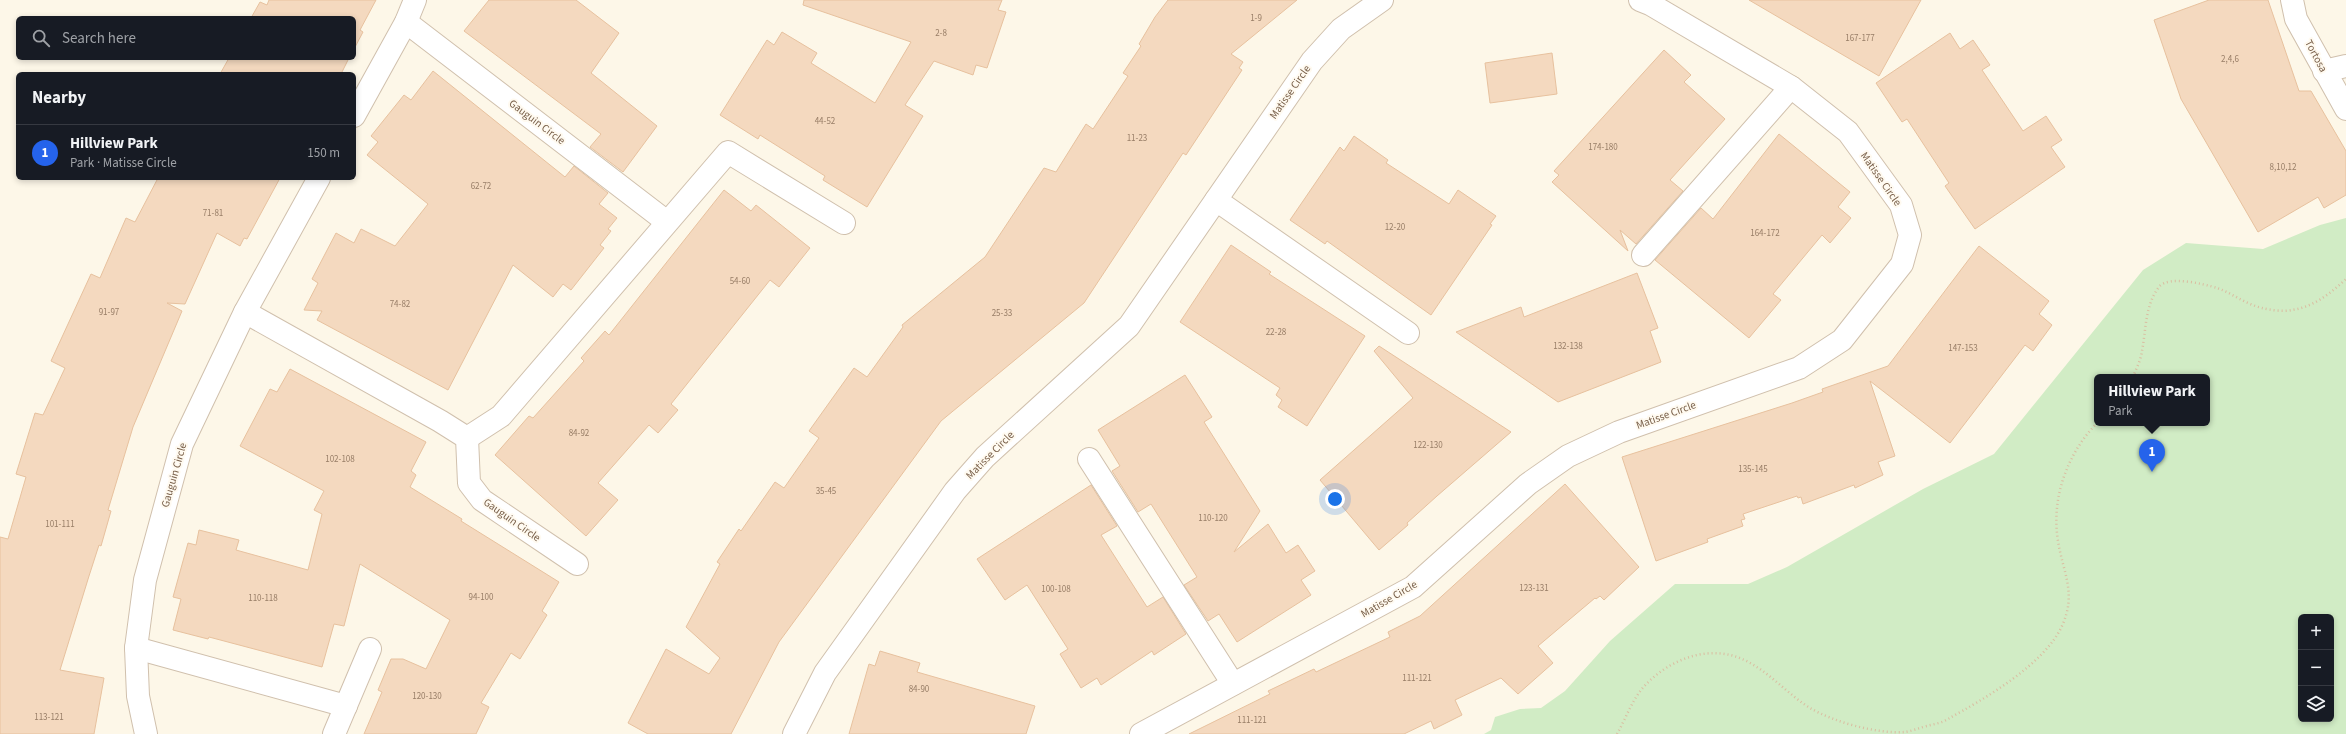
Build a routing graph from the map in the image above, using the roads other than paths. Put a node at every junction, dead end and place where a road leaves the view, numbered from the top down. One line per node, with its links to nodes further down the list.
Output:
1 (415, 0): 5 (street)
2 (1382, 0): 12 (street, Matisse Circle)
3 (1640, 0): 8 (street, Matisse Circle)
4 (2292, 0): 7 (street, Tortosa)
5 (406, 22): 10 (street); 13 (street, Gauguin Circle)
6 (2346, 66): 7 (street)
7 (2324, 71): 9 (street, Tortosa)
8 (1791, 87): 15 (street); 23 (street, Matisse Circle)
9 (2346, 109)
10 (356, 112)
11 (318, 180): 16 (street, Gauguin Circle)
12 (1216, 200): 17 (street); 27 (street, Matisse Circle)
13 (667, 222): 14 (street); 18 (street)
14 (844, 223)
15 (1643, 255)
16 (244, 312): 18 (street); 21 (street, Gauguin Circle)
17 (1408, 333)
18 (466, 438): 20 (street, Gauguin Circle)
19 (1089, 459): 23 (street)
20 (577, 564)
21 (136, 648): 24 (street); 25 (street, Gauguin Circle)
22 (370, 649): 24 (street)
23 (1233, 684): 28 (street, Matisse Circle)
24 (346, 706): 26 (street)
25 (146, 734)
26 (334, 734)
27 (794, 734)
28 (1141, 734)

